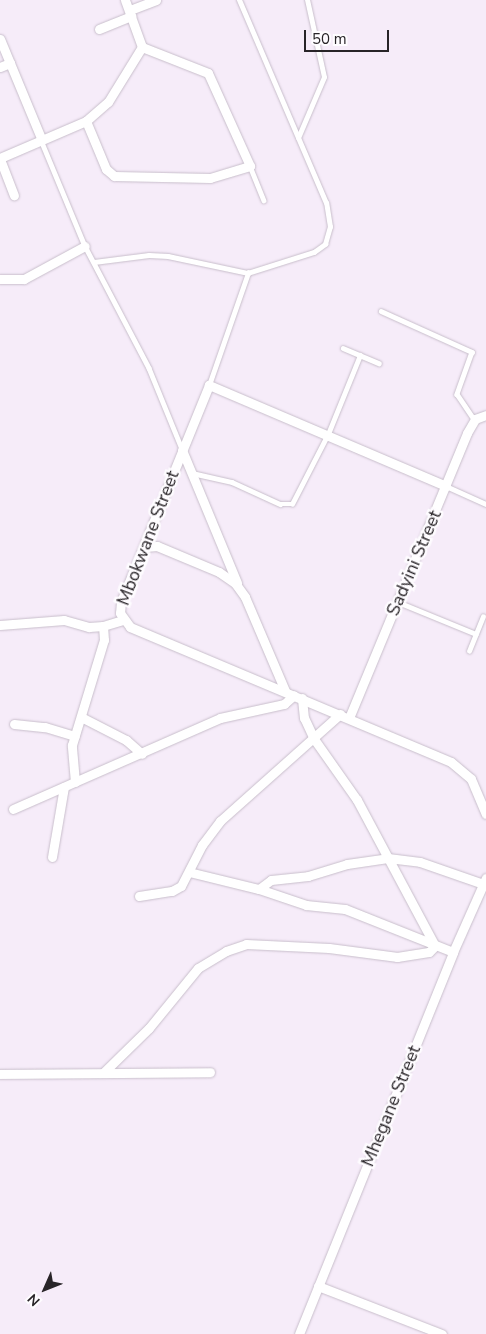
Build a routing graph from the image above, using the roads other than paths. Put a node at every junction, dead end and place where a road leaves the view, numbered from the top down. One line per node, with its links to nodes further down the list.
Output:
1 (125, 0): 5 (street)
2 (156, 0): 5 (street)
3 (239, 0): 13 (lane)
4 (307, 0): 13 (lane)
5 (131, 14): 6 (street); 8 (street)
6 (99, 29)
7 (0, 39): 9 (street)
8 (142, 47): 11 (street); 15 (street)
9 (10, 63): 10 (street); 12 (street)
10 (0, 67)
11 (86, 120): 12 (street); 15 (street)
12 (41, 138): 14 (street); 18 (lane)
13 (298, 138): 20 (lane)
14 (0, 158): 16 (street)
15 (250, 166): 17 (lane)
16 (14, 195)
17 (264, 200)
18 (85, 246): 19 (lane); 21 (street)
19 (94, 262): 20 (lane); 30 (lane)
20 (248, 273): 26 (lane)
21 (0, 279)
22 (380, 311): 28 (lane)
23 (343, 348): 24 (lane)
24 (360, 355): 25 (lane); 29 (lane)
25 (379, 363)
26 (209, 385): 29 (street); 30 (street, Mbokwane Street)
27 (486, 415): 28 (street)
28 (475, 419): 32 (street, Sadyini Street)
29 (328, 434): 31 (lane); 32 (street)
30 (182, 450): 31 (street); 34 (street, Mbokwane Street)
31 (191, 473): 35 (street)
32 (446, 486): 33 (lane); 36 (street, Sadyini Street)
33 (486, 504)
34 (145, 547): 35 (street); 38 (street, Mbokwane Street)
35 (239, 588): 43 (street)
36 (398, 602): 41 (lane); 46 (street, Sadyini Street)
37 (483, 617): 41 (lane)
38 (123, 620): 40 (street); 43 (street, Mbokwane Street)
39 (0, 626): 40 (street)
40 (104, 626): 45 (street)
41 (476, 634): 42 (lane)
42 (469, 651)
43 (294, 695): 44 (street, Mbokwane Street); 49 (street); 50 (street)
44 (340, 714): 46 (street, Mbokwane Street); 49 (street)
45 (81, 717): 48 (street); 50 (street)
46 (349, 718): 54 (street, Mbokwane Street)
47 (14, 724): 48 (street)
48 (75, 736): 51 (street)
49 (314, 739): 56 (street); 57 (street)
50 (142, 754): 51 (street)
51 (75, 782): 52 (street)
52 (64, 787): 53 (street); 55 (street)
53 (13, 808)
54 (486, 814)
55 (52, 857)
56 (388, 858): 58 (street); 59 (street); 61 (street)
57 (189, 872): 59 (street); 60 (street)
58 (485, 881): 62 (street, Mhegane Street)
59 (259, 889): 61 (street)
60 (139, 896)
61 (435, 946): 62 (street); 63 (street)
62 (453, 952): 66 (street, Mhegane Street)
63 (103, 1072): 64 (street); 65 (street)
64 (210, 1072)
65 (0, 1074)
66 (318, 1286): 67 (street, Mhegane Street); 68 (street)
67 (299, 1334)
68 (442, 1334)

